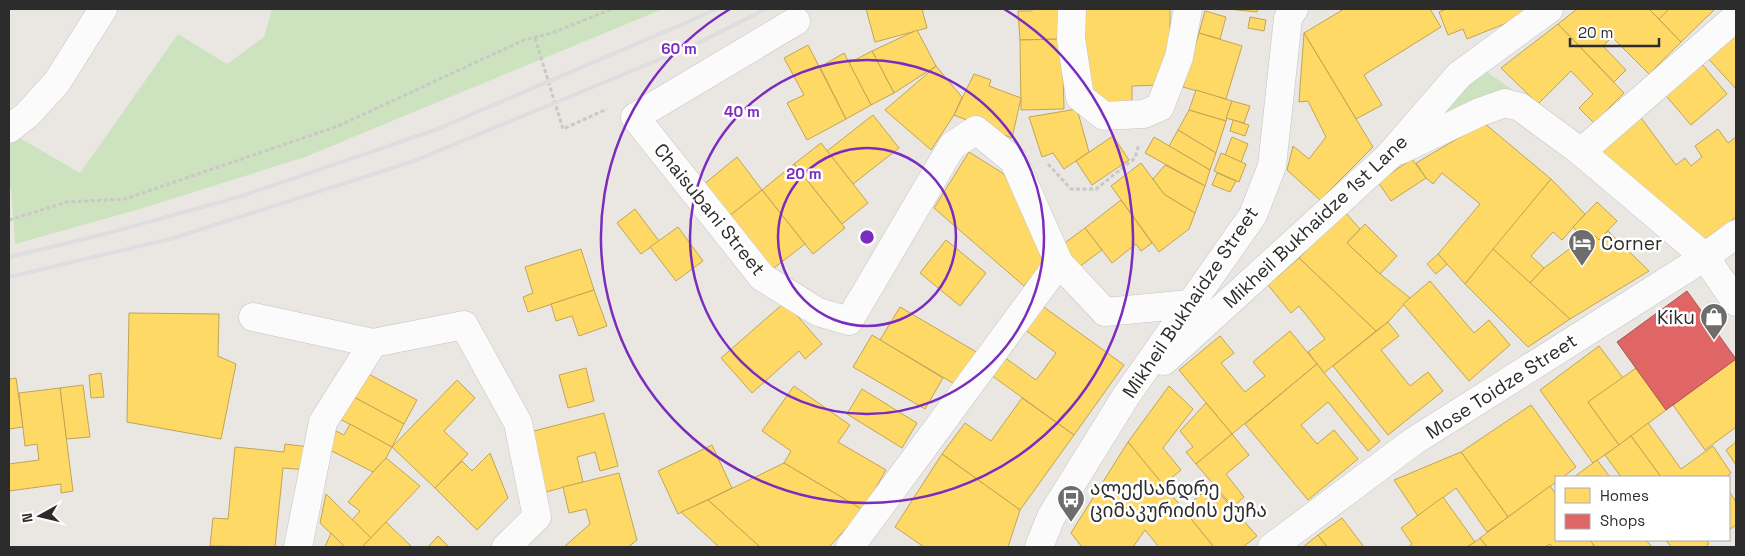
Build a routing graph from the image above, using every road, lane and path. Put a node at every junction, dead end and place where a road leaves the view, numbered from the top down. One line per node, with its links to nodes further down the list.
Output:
1 (103, 9): 12 (street)
2 (612, 9): 9 (path)
3 (1072, 9): 11 (street)
4 (1188, 9): 11 (street)
5 (1294, 9): 21 (street, Mikheil Bukhaidze Street)
6 (1549, 9): 14 (street, Mikheil Bukhaidze 1st Lane)
7 (1736, 17): 13 (street)
8 (796, 21): 10 (street)
9 (535, 38): 10 (path); 16 (path)
10 (641, 113): 15 (street, Chaisubani Street)
11 (1144, 114): 15 (path)
12 (9, 129)
13 (1581, 152): 14 (street); 18 (street)
14 (1389, 156): 24 (street, Mikheil Bukhaidze 1st Lane)
15 (1014, 161): 19 (street, Chaisubani Street)
16 (9, 220)
17 (1736, 234): 18 (street, Mose Toidze Street)
18 (1705, 257): 20 (street); 29 (street, Mose Toidze Street)
19 (1059, 263): 21 (street, Chaisubani Street); 27 (street)
20 (1736, 302)
21 (1190, 304): 24 (street, Mikheil Bukhaidze Street)
22 (253, 317): 23 (street)
23 (373, 343): 25 (street); 26 (street)
24 (1126, 396): 28 (street, Mikheil Bukhaidze Street)
25 (298, 547)
26 (506, 547)
27 (850, 547)
28 (1039, 547)
29 (1272, 547)

